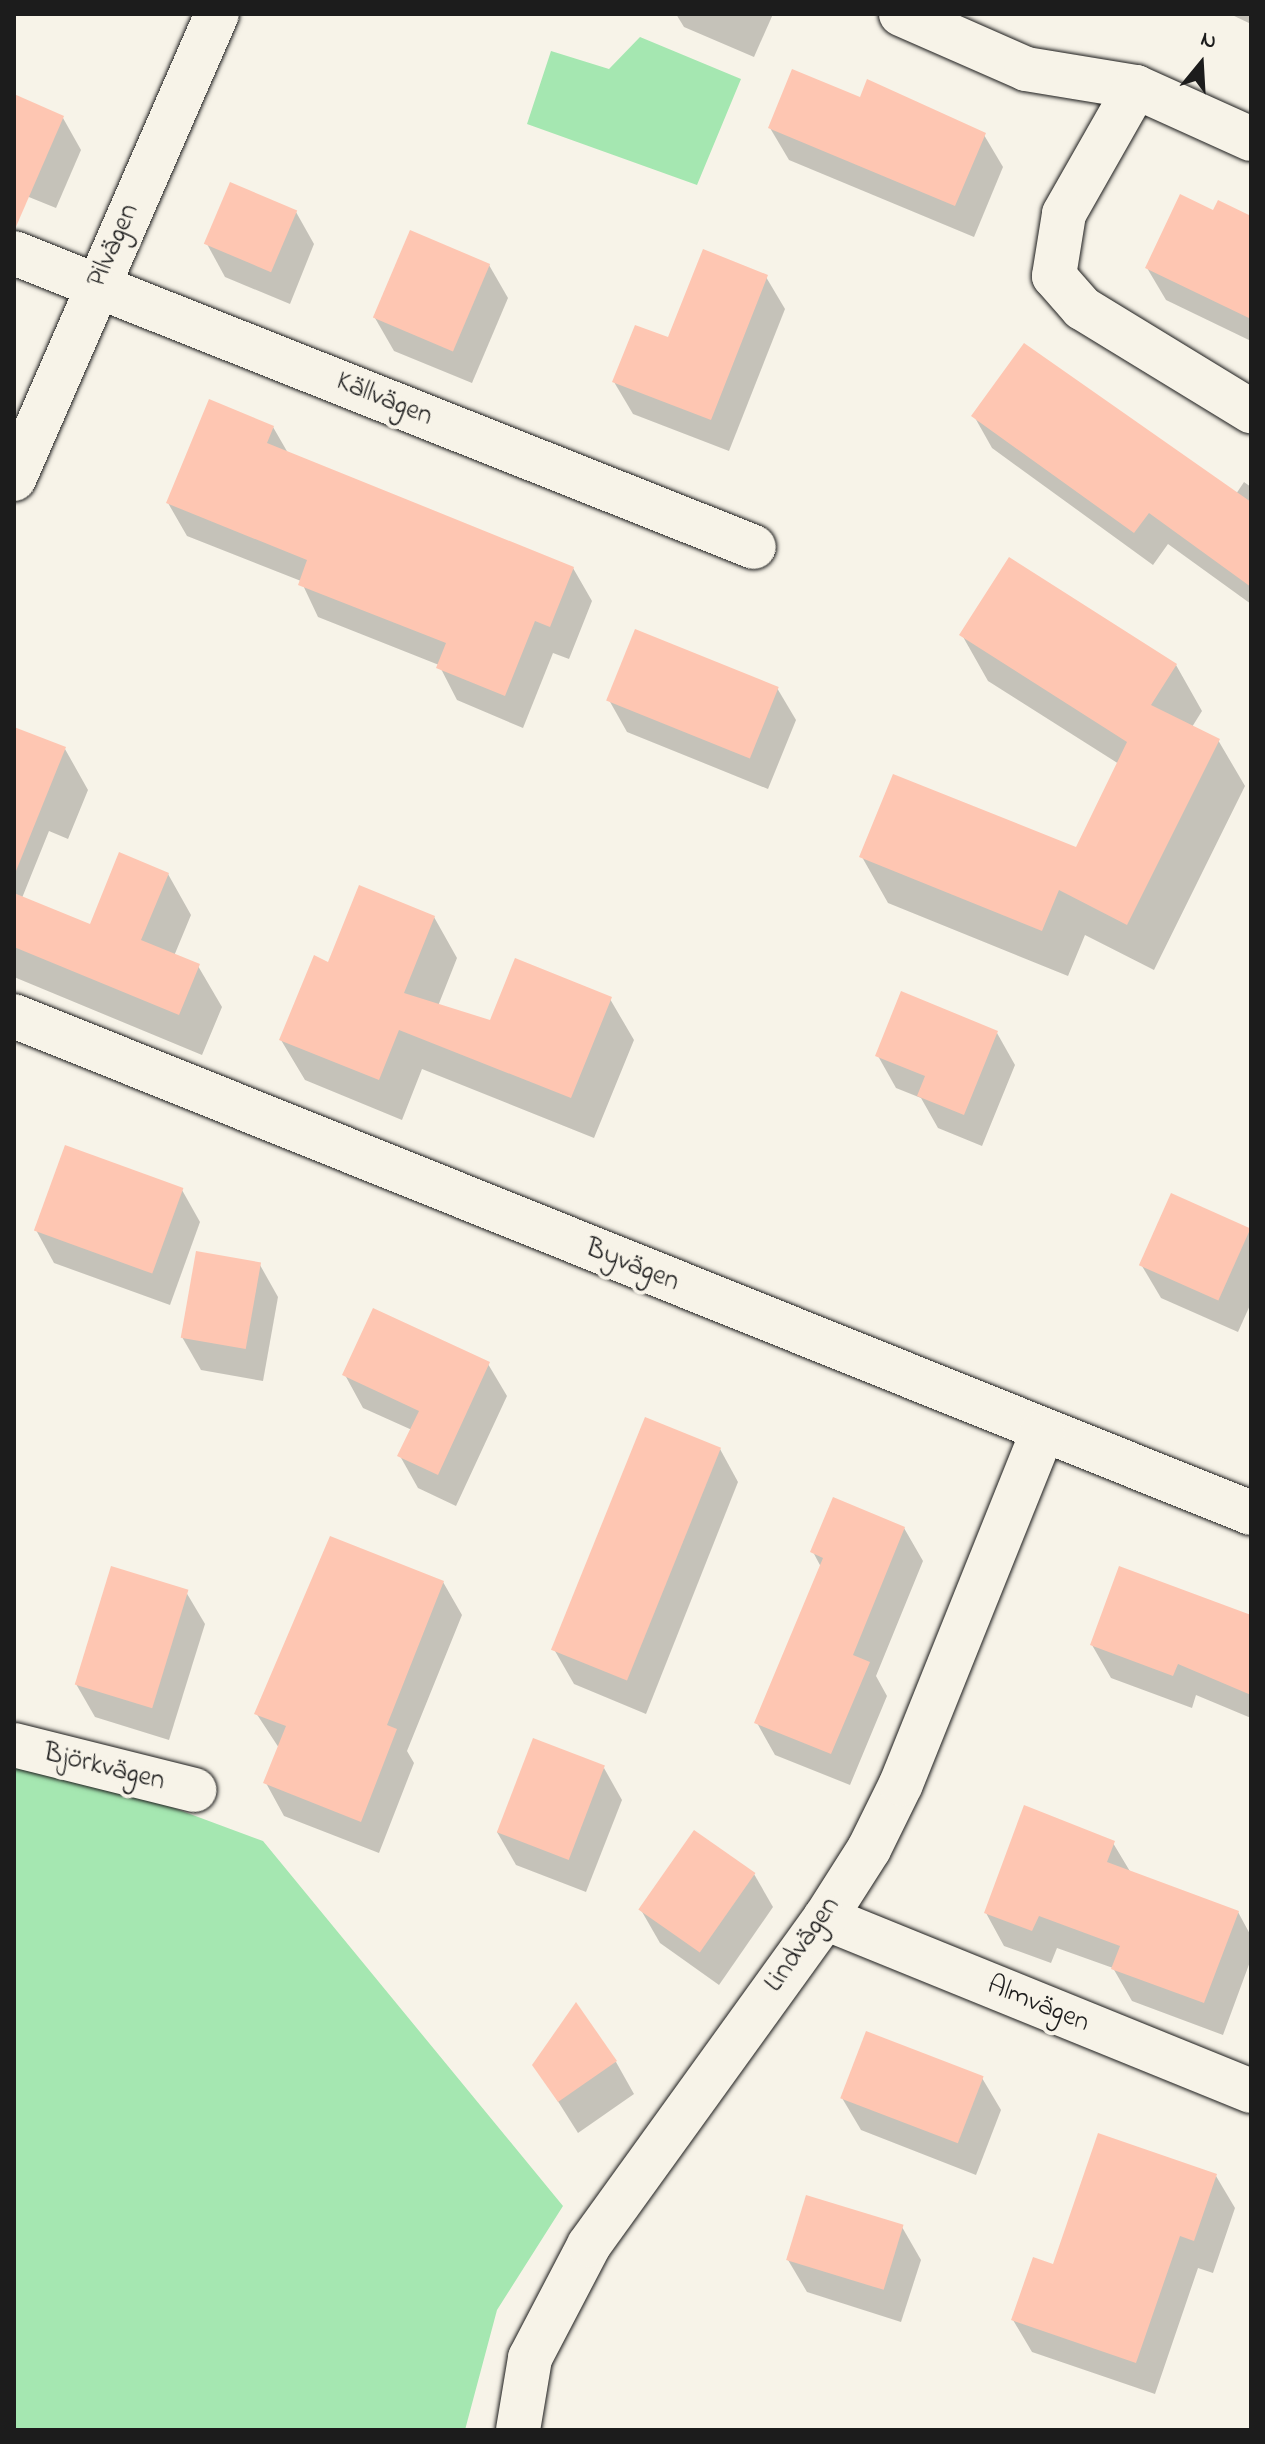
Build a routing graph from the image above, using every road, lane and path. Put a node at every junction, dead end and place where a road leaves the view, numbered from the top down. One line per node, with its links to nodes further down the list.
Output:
1 (217, 14): 6 (street, Pilvägen)
2 (901, 14): 3 (street)
3 (1136, 87): 4 (street); 7 (street)
4 (1251, 139)
5 (14, 253): 6 (street, Källvägen)
6 (97, 286): 8 (street, Pilvägen); 9 (street, Källvägen)
7 (1251, 411)
8 (14, 479)
9 (754, 547)
10 (14, 1016): 11 (street, Byvägen)
11 (1043, 1431): 12 (street, Byvägen); 15 (street, Lindvägen)
12 (1249, 1509)
13 (14, 1745): 14 (street, Björkvägen)
14 (194, 1790)
15 (825, 1918): 16 (street, Almvägen); 17 (street, Lindvägen)
16 (1251, 2091)
17 (518, 2430)

